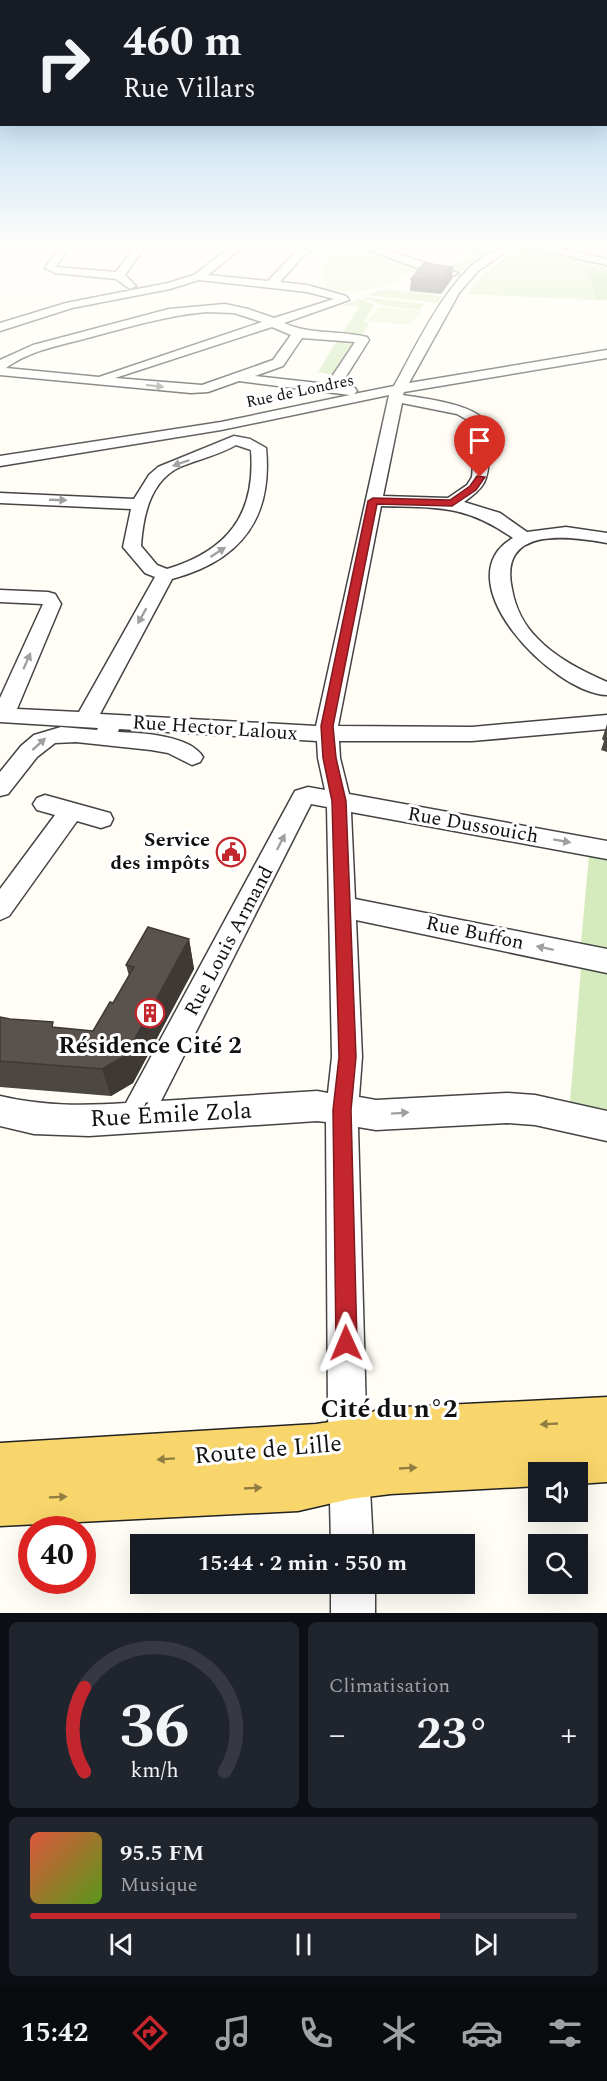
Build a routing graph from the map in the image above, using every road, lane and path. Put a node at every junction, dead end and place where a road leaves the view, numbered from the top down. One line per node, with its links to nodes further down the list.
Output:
1 (130, 323): 6 (street)
2 (435, 323): 11 (street)
3 (272, 324): 4 (street); 9 (street)
4 (298, 334): 8 (street); 10 (street)
5 (607, 354): 11 (street, Rue de Londres)
6 (0, 366)
7 (0, 371): 9 (street)
8 (240, 378): 9 (street, one-way to 8); 10 (street)
9 (97, 379)
10 (331, 389): 12 (street)
11 (397, 393): 12 (street, Rue de Londres); 17 (street); 18 (street)
12 (368, 395): 13 (street, Rue de Londres)
13 (221, 426): 14 (street); 15 (street, Rue de Londres)
14 (234, 440): 19 (street, one-way to 19); 22 (street, one-way to 14)
15 (0, 461)
16 (0, 498): 19 (street, one-way to 19)
17 (373, 501): 18 (street); 29 (street)
18 (452, 503): 20 (street)
19 (139, 504): 22 (street)
20 (525, 538): 21 (street); 24 (street)
21 (607, 538)
22 (165, 575): 26 (street, one-way to 26)
23 (0, 596): 25 (street, one-way to 23)
24 (606, 690)
25 (1, 715): 26 (street, Rue Hector Laloux)
26 (86, 718): 28 (street, Rue Hector Laloux)
27 (607, 722): 29 (street, Rue Hector Laloux)
28 (107, 729): 29 (street, Rue Hector Laloux); 30 (street); 31 (street, one-way to 28)
29 (328, 734): 32 (street)
30 (192, 757)
31 (0, 788)
32 (339, 801): 36 (street, Rue Dussouich, one-way to 36); 37 (street); 42 (street, Rue Louis Armand, one-way to 32)
33 (45, 804): 34 (street)
34 (71, 811): 35 (street); 38 (street)
35 (101, 819)
36 (607, 850)
37 (342, 908): 39 (street, Rue Buffon, one-way to 37); 40 (street)
38 (0, 909)
39 (607, 961)
40 (342, 1110): 42 (street, Rue Émile Zola); 43 (street, Rue Émile Zola, one-way to 43); 46 (street)
41 (0, 1111): 42 (street, Rue Émile Zola)
42 (136, 1117)
43 (607, 1126)
44 (607, 1421): 46 (main road, Route de Lille, one-way to 46)
45 (607, 1457): 46 (main road, Route de Lille, one-way to 45)
46 (350, 1459): 47 (main road, Route de Lille, one-way to 47); 48 (main road, Route de Lille, one-way to 46); 49 (street)
47 (0, 1468)
48 (0, 1500)
49 (352, 1534)
50 (353, 1594): 51 (street)
51 (353, 1613)

